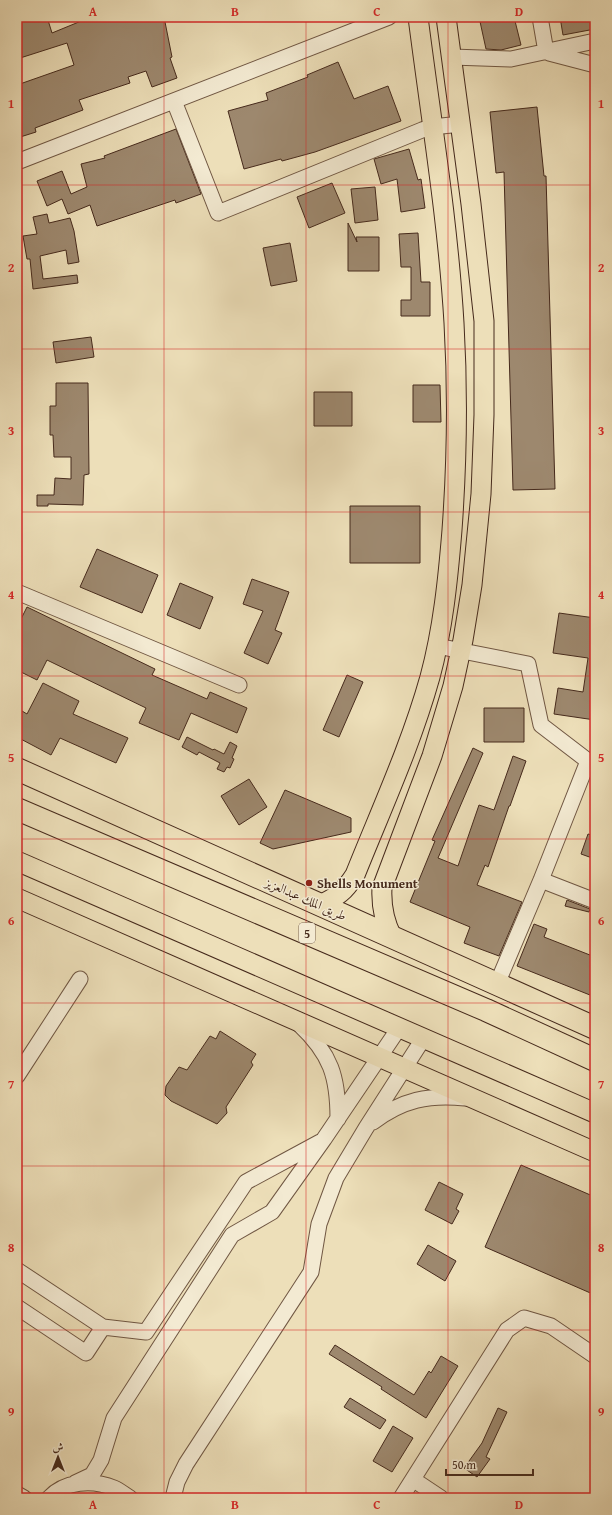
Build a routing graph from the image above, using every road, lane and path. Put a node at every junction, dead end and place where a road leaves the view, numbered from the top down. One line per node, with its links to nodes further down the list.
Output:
1 (389, 17): 10 (street)
2 (418, 17): 12 (main road)
3 (446, 17): 7 (main road)
4 (540, 17): 6 (street)
5 (595, 41): 6 (street)
6 (546, 52): 7 (street); 8 (street)
7 (452, 57): 11 (main road)
8 (595, 65): 9 (street)
9 (595, 69)
10 (174, 101): 12 (street); 13 (street)
11 (460, 124): 12 (street); 16 (main road)
12 (432, 127): 15 (main road)
13 (17, 162)
14 (17, 592): 17 (street)
15 (437, 646): 16 (street); 25 (main road)
16 (461, 651): 18 (street); 26 (main road)
17 (239, 685)
18 (591, 763): 22 (street)
19 (17, 769): 25 (highway, طريق الملك عبدالعزيز / 5)
20 (17, 809): 34 (highway, 5)
21 (17, 861): 30 (main road)
22 (541, 880): 24 (street); 28 (street)
23 (17, 898): 29 (main road)
24 (595, 901)
25 (320, 905): 26 (highway, طريق الملك عبدالعزيز / 5)
26 (392, 937): 28 (highway, طريق الملك عبدالعزيز / 5)
27 (80, 979): 36 (street)
28 (497, 984): 31 (highway, طريق الملك عبدالعزيز / 5)
29 (293, 1019): 33 (main road); 39 (street)
30 (399, 1028): 32 (main road); 33 (street)
31 (595, 1028)
32 (423, 1039): 35 (street); 38 (main road)
33 (380, 1057): 35 (main road); 39 (street)
34 (595, 1060)
35 (404, 1068): 37 (main road); 40 (street)
36 (17, 1076)
37 (476, 1100): 40 (street); 42 (main road)
38 (595, 1114)
39 (338, 1119): 41 (street)
40 (366, 1128): 53 (street)
41 (324, 1139): 45 (street); 48 (street)
42 (595, 1152)
43 (17, 1270): 45 (street)
44 (17, 1307): 45 (street)
45 (103, 1327)
46 (595, 1356): 47 (street)
47 (414, 1480): 54 (street); 55 (street)
48 (74, 1483): 51 (street); 52 (street)
49 (17, 1494): 50 (street)
50 (24, 1498)
51 (49, 1498)
52 (130, 1498)
53 (173, 1498)
54 (401, 1498)
55 (441, 1498)

